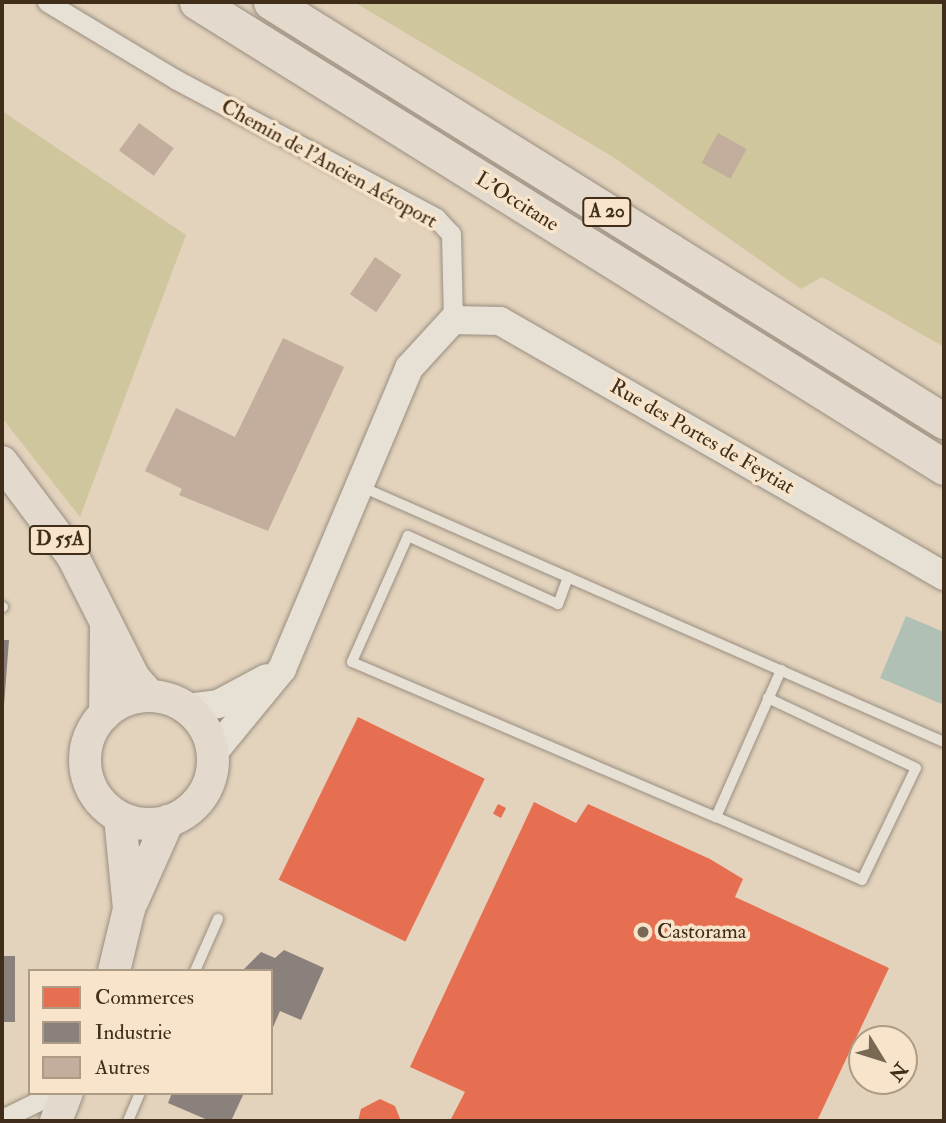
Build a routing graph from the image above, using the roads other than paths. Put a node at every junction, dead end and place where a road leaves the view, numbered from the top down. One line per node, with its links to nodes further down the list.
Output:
1 (47, 2): 4 (street, Chemin de l'Ancien Aéroport)
2 (197, 2): 7 (highway, L'Occitane / A 20)
3 (271, 2): 5 (highway, L'Occitane / A 20)
4 (453, 320): 8 (street); 9 (street, Rue des Portes de Feytiat)
5 (944, 421)
6 (2, 462): 11 (main road, D 55A)
7 (944, 467)
8 (358, 485): 10 (lane); 12 (street)
9 (944, 576)
10 (568, 577): 13 (lane); 20 (lane)
11 (106, 627): 14 (main road, D 55A); 17 (main road, D 55A)
12 (282, 669): 16 (street); 19 (street)
13 (780, 670): 15 (lane); 18 (lane)
14 (150, 696): 16 (main road); 17 (main road)
15 (768, 698): 20 (lane); 20 (lane)
16 (187, 708): 19 (main road)
17 (105, 714): 21 (main road)
18 (944, 742)
19 (213, 753): 22 (main road)
20 (716, 817)
21 (120, 818): 22 (main road); 23 (main road)
22 (168, 821): 23 (main road)
23 (129, 909): 25 (main road)
24 (218, 919): 26 (lane)
25 (114, 969)
26 (196, 969)
27 (51, 1095): 30 (street)
28 (66, 1095): 31 (main road)
29 (139, 1095): 32 (lane)
30 (2, 1119)
31 (56, 1121)
32 (128, 1121)

